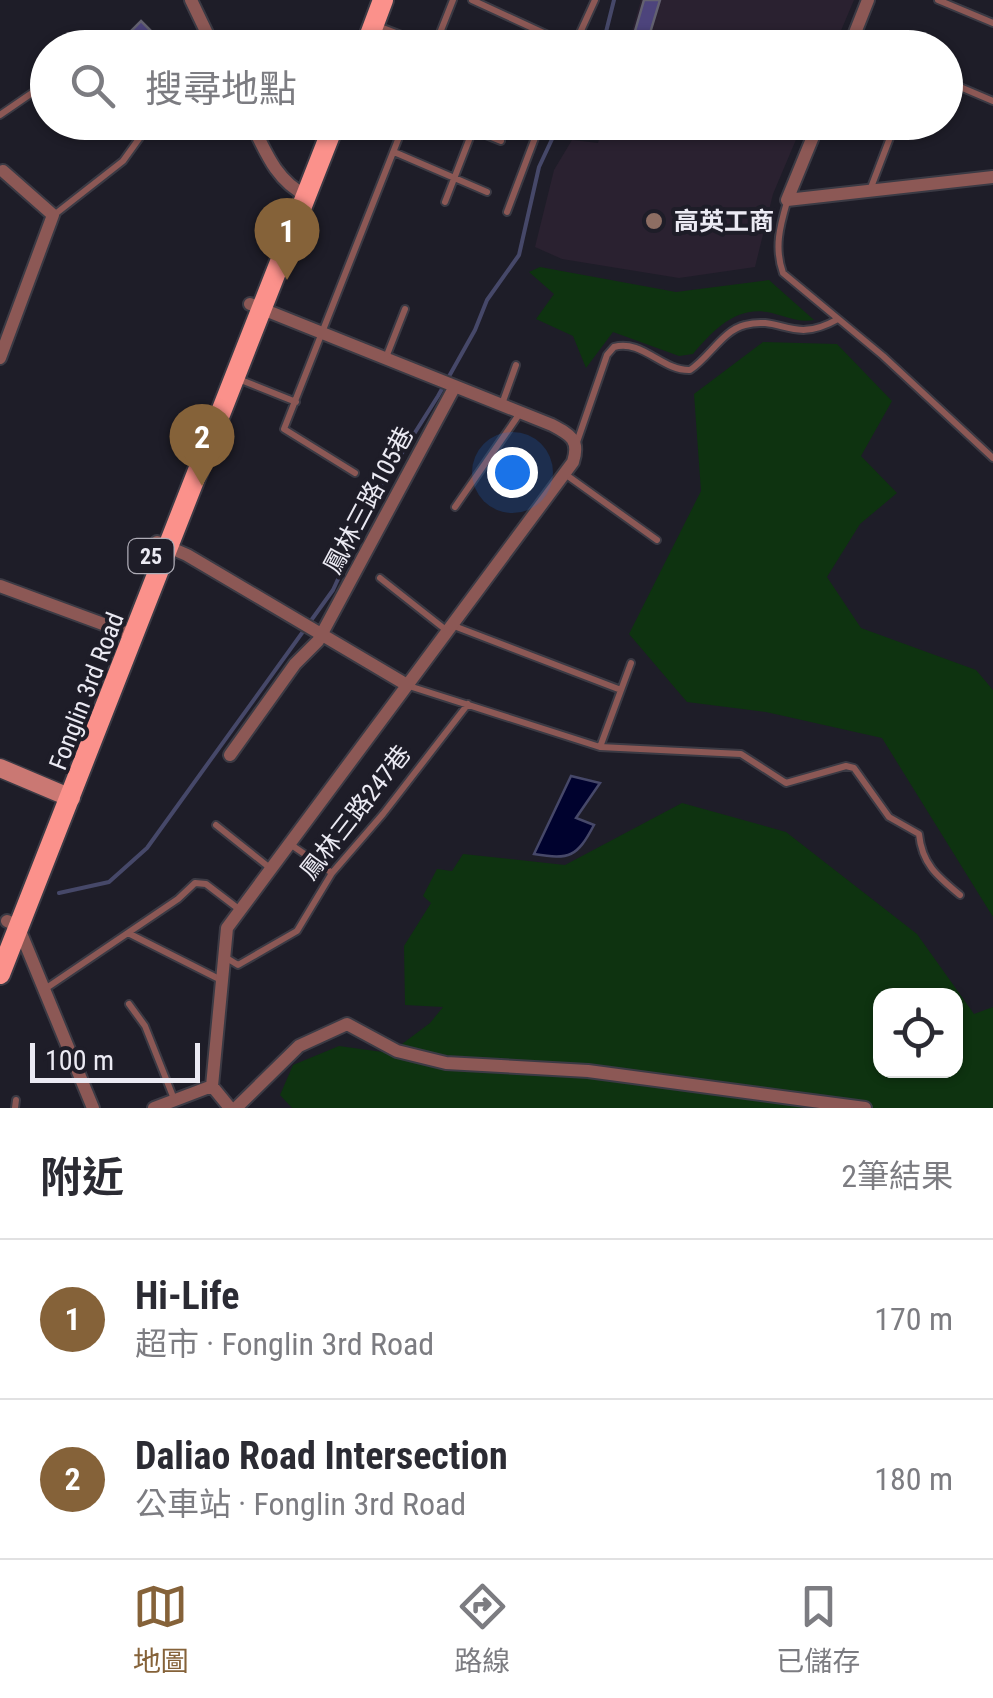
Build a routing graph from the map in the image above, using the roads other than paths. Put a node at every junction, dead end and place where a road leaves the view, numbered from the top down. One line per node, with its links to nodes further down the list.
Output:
1 (191, 0): 11 (street)
2 (369, 0): 12 (main road)
3 (384, 0): 10 (main road)
4 (453, 0): 15 (lane)
5 (472, 0): 16 (lane)
6 (595, 0): 17 (lane)
7 (868, 0): 18 (street)
8 (938, 0): 9 (lane)
9 (993, 23)
10 (374, 24): 13 (main road); 14 (lane)
11 (205, 30)
12 (357, 30)
13 (372, 30)
14 (389, 30)
15 (442, 30)
16 (537, 30)
17 (582, 30)
18 (856, 30)
19 (963, 88): 21 (lane)
20 (30, 95): 22 (lane)
21 (993, 101)
22 (0, 116)
23 (138, 140): 42 (lane)
24 (260, 140): 38 (street)
25 (317, 140): 38 (main road, Fonglin 3rd Road / 25)
26 (327, 140): 38 (main road, Fonglin 3rd Road / 25)
27 (398, 140): 32 (lane)
28 (469, 140): 35 (lane)
29 (534, 140): 41 (lane)
30 (812, 140): 39 (street)
31 (889, 140): 36 (lane)
32 (394, 152): 35 (lane); 46 (lane)
33 (2, 170): 42 (street)
34 (993, 177): 36 (street)
35 (454, 179): 37 (lane); 40 (lane)
36 (870, 191): 39 (street)
37 (486, 192)
38 (301, 193): 43 (main road, Fonglin 3rd Road / 25)
39 (787, 200): 45 (lane)
40 (445, 202)
41 (507, 212)
42 (53, 215): 47 (street)
43 (256, 307): 46 (street); 50 (main road, Fonglin 3rd Road / 25); 61 (main road, Fonglin 3rd Road / 25)
44 (405, 309): 48 (lane)
45 (838, 319): 55 (lane); 56 (lane)
46 (322, 334): 48 (street); 52 (lane)
47 (0, 358)
48 (385, 361): 51 (street)
49 (516, 365): 53 (lane)
50 (235, 378): 52 (lane); 61 (main road, Fonglin 3rd Road / 25)
51 (448, 385): 53 (street); 66 (street, 鳳林三路105巷)
52 (296, 402): 57 (lane)
53 (502, 406): 54 (street)
54 (520, 413): 55 (street); 59 (lane)
55 (576, 442): 58 (street, 鳳林三路247巷)
56 (993, 458)
57 (355, 473)
58 (565, 474): 60 (lane); 64 (street, 鳳林三路247巷)
59 (455, 507)
60 (657, 540)
61 (162, 545): 65 (main road, Fonglin 3rd Road / 25); 66 (street); 74 (main road, Fonglin 3rd Road / 25)
62 (380, 578): 64 (lane)
63 (0, 586): 65 (street)
64 (450, 628): 68 (street, 鳳林三路247巷); 69 (lane)
65 (122, 631): 74 (main road, Fonglin 3rd Road / 25)
66 (320, 632): 68 (street); 72 (street, 鳳林三路105巷)
67 (631, 662): 69 (lane)
68 (408, 686): 70 (lane); 76 (street, 鳳林三路247巷)
69 (621, 690): 71 (lane)
70 (468, 704): 71 (lane); 78 (lane, 鳳林三路247巷)
71 (600, 747): 79 (lane)
72 (230, 755)
73 (0, 768): 74 (street)
74 (65, 796): 81 (main road, Fonglin 3rd Road / 25)
75 (216, 825): 77 (lane)
76 (290, 844): 77 (street, 鳳林三路247巷); 78 (lane)
77 (271, 869): 80 (street, 鳳林三路247巷)
78 (332, 873): 83 (lane, 鳳林三路247巷)
79 (960, 895)
80 (241, 910): 82 (lane); 83 (street, 鳳林三路247巷)
81 (8, 928): 84 (main road, 25); 86 (street)
82 (128, 933): 85 (lane); 86 (lane)
83 (225, 957): 85 (street, 鳳林三路247巷)
84 (0, 974)
85 (222, 980): 88 (street, 鳳林三路247巷)
86 (44, 990): 90 (street)
87 (130, 1004): 89 (lane)
88 (212, 1086): 89 (street); 92 (street)
89 (174, 1100): 91 (street)
90 (93, 1108)
91 (154, 1108)
92 (233, 1108): 93 (street)
93 (865, 1108)

